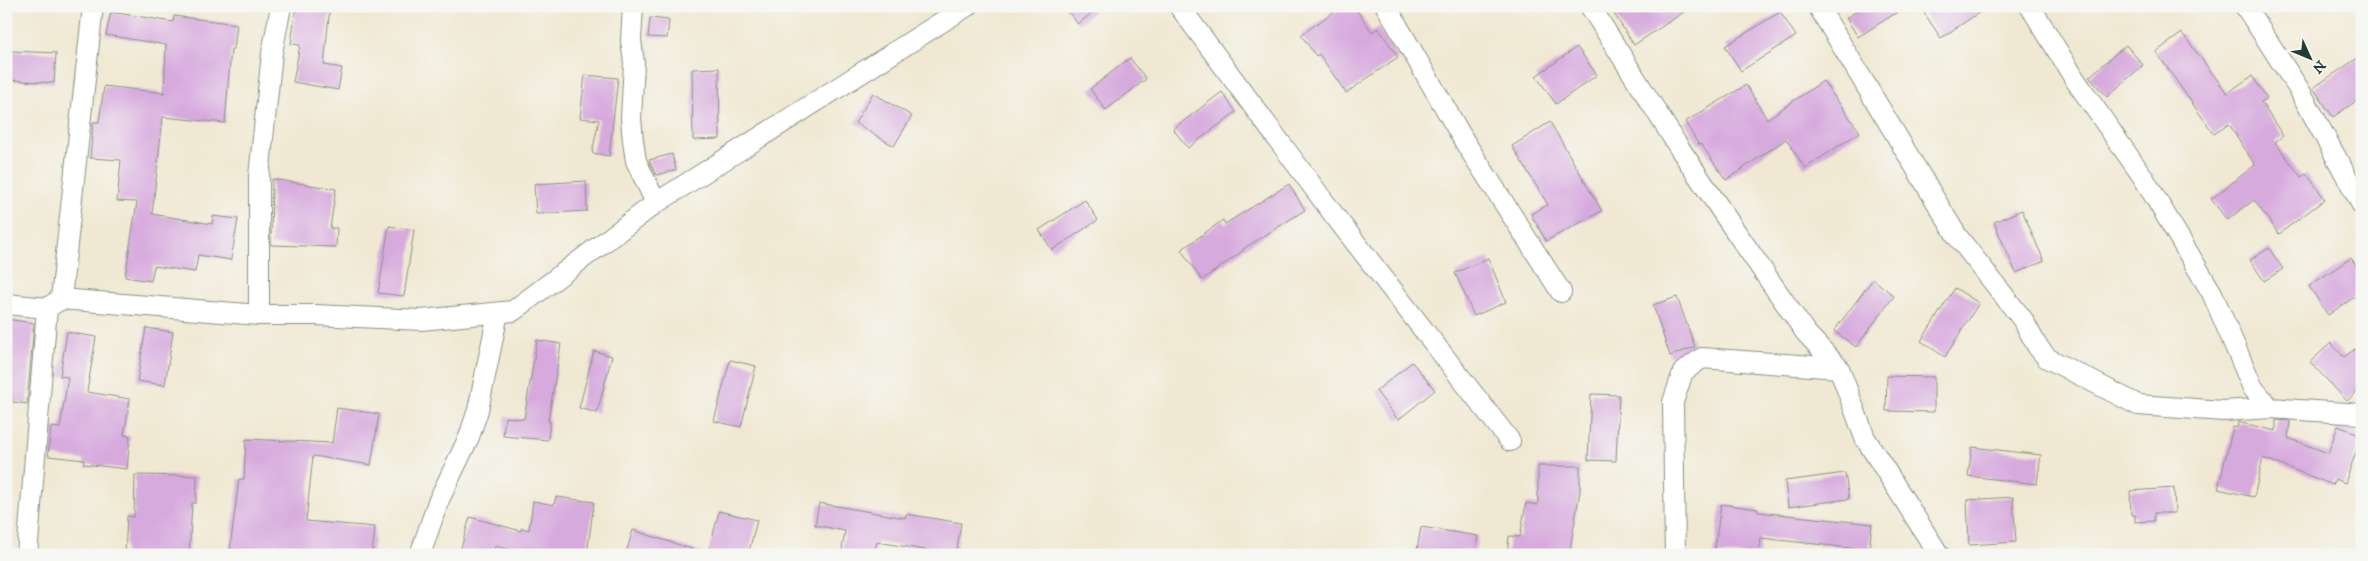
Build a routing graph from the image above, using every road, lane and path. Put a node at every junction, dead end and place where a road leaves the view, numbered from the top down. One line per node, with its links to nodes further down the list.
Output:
1 (92, 6): 15 (street)
2 (281, 6): 17 (street)
3 (633, 6): 11 (street)
4 (967, 6): 11 (street)
5 (1178, 6): 21 (street)
6 (1386, 6): 13 (street)
7 (1590, 6): 18 (street)
8 (1818, 6): 19 (street)
9 (2030, 6): 19 (street)
10 (2245, 6): 12 (street)
11 (656, 203): 16 (street)
12 (2362, 205)
13 (1561, 292)
14 (6, 304): 15 (street)
15 (54, 304): 17 (street); 22 (street)
16 (498, 312): 17 (street); 23 (street)
17 (259, 315)
18 (1839, 368): 24 (street); 25 (street)
19 (2270, 408): 20 (street)
20 (2362, 414)
21 (1510, 441)
22 (27, 555)
23 (420, 555)
24 (1675, 555)
25 (1939, 555)

